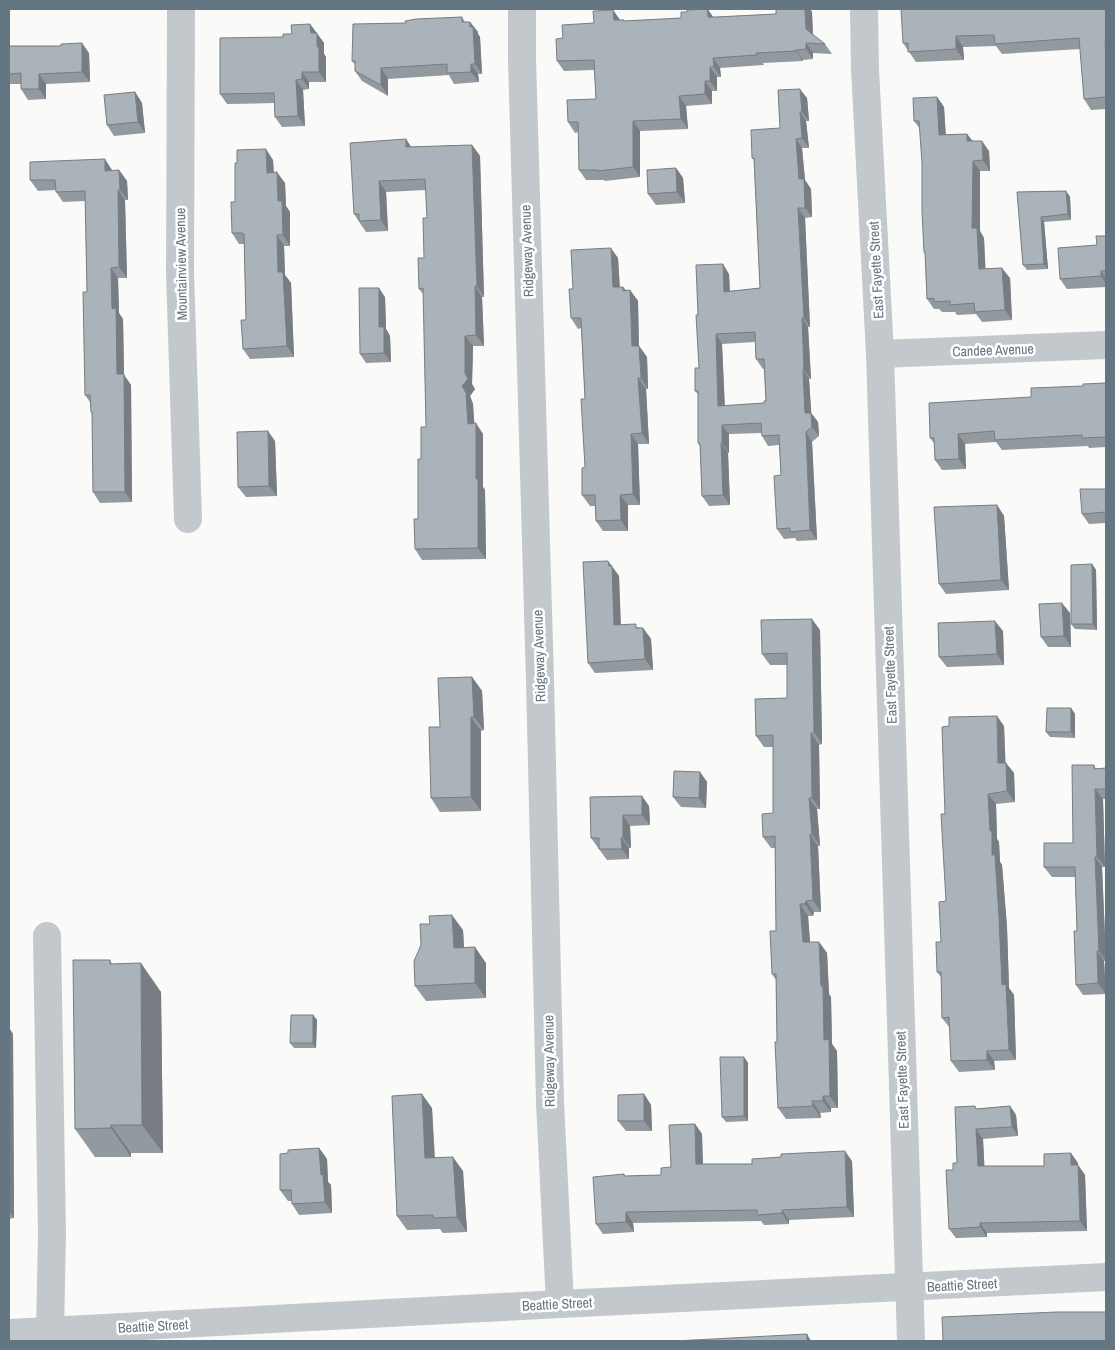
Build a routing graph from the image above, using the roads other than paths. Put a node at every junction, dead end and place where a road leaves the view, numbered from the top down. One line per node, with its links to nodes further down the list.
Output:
1 (181, 9): 6 (street, Mountainview Avenue)
2 (522, 9): 10 (street, Ridgeway Avenue)
3 (864, 9): 5 (street, East Fayette Street)
4 (1106, 346): 5 (street, Candee Avenue)
5 (880, 354): 9 (street, East Fayette Street)
6 (188, 519)
7 (47, 936): 11 (street)
8 (1106, 1277): 9 (street, Beattie Street)
9 (909, 1288): 10 (street, Beattie Street); 13 (street, East Fayette Street)
10 (560, 1304): 11 (street, Beattie Street)
11 (50, 1331): 12 (street, Beattie Street)
12 (9, 1333)
13 (911, 1341)

